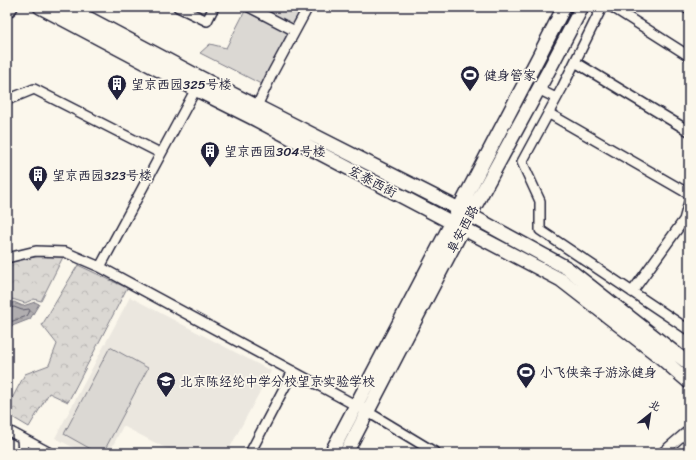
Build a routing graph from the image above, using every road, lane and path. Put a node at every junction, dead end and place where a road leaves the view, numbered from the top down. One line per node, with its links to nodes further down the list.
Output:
1 (11, 7): 14 (street)
2 (40, 7): 19 (street, 宏泰西街)
3 (67, 7): 18 (street, 宏泰西街)
4 (178, 7): 5 (street)
5 (214, 7)
6 (249, 7): 15 (street)
7 (308, 7): 15 (street)
8 (564, 7): 29 (street, 阜安西路)
9 (582, 7): 20 (street, 阜安西路)
10 (602, 7): 17 (street)
11 (612, 7): 16 (street)
12 (685, 7): 13 (street)
13 (689, 10)
14 (7, 11)
15 (295, 31): 23 (street)
16 (689, 56)
17 (575, 62): 21 (street); 25 (street)
18 (201, 78): 19 (street); 23 (street, 宏泰西街)
19 (195, 89): 26 (street); 30 (street, 宏泰西街)
20 (538, 89): 21 (street); 29 (street, 阜安西路)
21 (556, 98): 24 (street)
22 (7, 100): 26 (street)
23 (257, 106): 29 (street, 宏泰西街)
24 (548, 113): 27 (street); 33 (street)
25 (689, 131)
26 (160, 154): 32 (street)
27 (689, 194)
28 (689, 202): 33 (street)
29 (465, 212): 30 (street, 阜安西路); 35 (street, 宏泰西街)
30 (457, 226): 37 (street, 宏泰西街); 38 (street, 阜安西路)
31 (7, 258): 32 (street)
32 (100, 267): 36 (street)
33 (632, 292): 34 (street)
34 (689, 330)
35 (689, 364)
36 (293, 371): 38 (street); 44 (street)
37 (689, 382)
38 (358, 407): 45 (street); 46 (street, 阜安西路); 47 (street, 阜安西路); 48 (street)
39 (7, 430): 41 (street)
40 (689, 430): 49 (street)
41 (22, 439): 42 (street); 43 (street)
42 (22, 453)
43 (50, 453)
44 (250, 453)
45 (325, 453)
46 (331, 453)
47 (346, 453)
48 (436, 453)
49 (662, 453)

